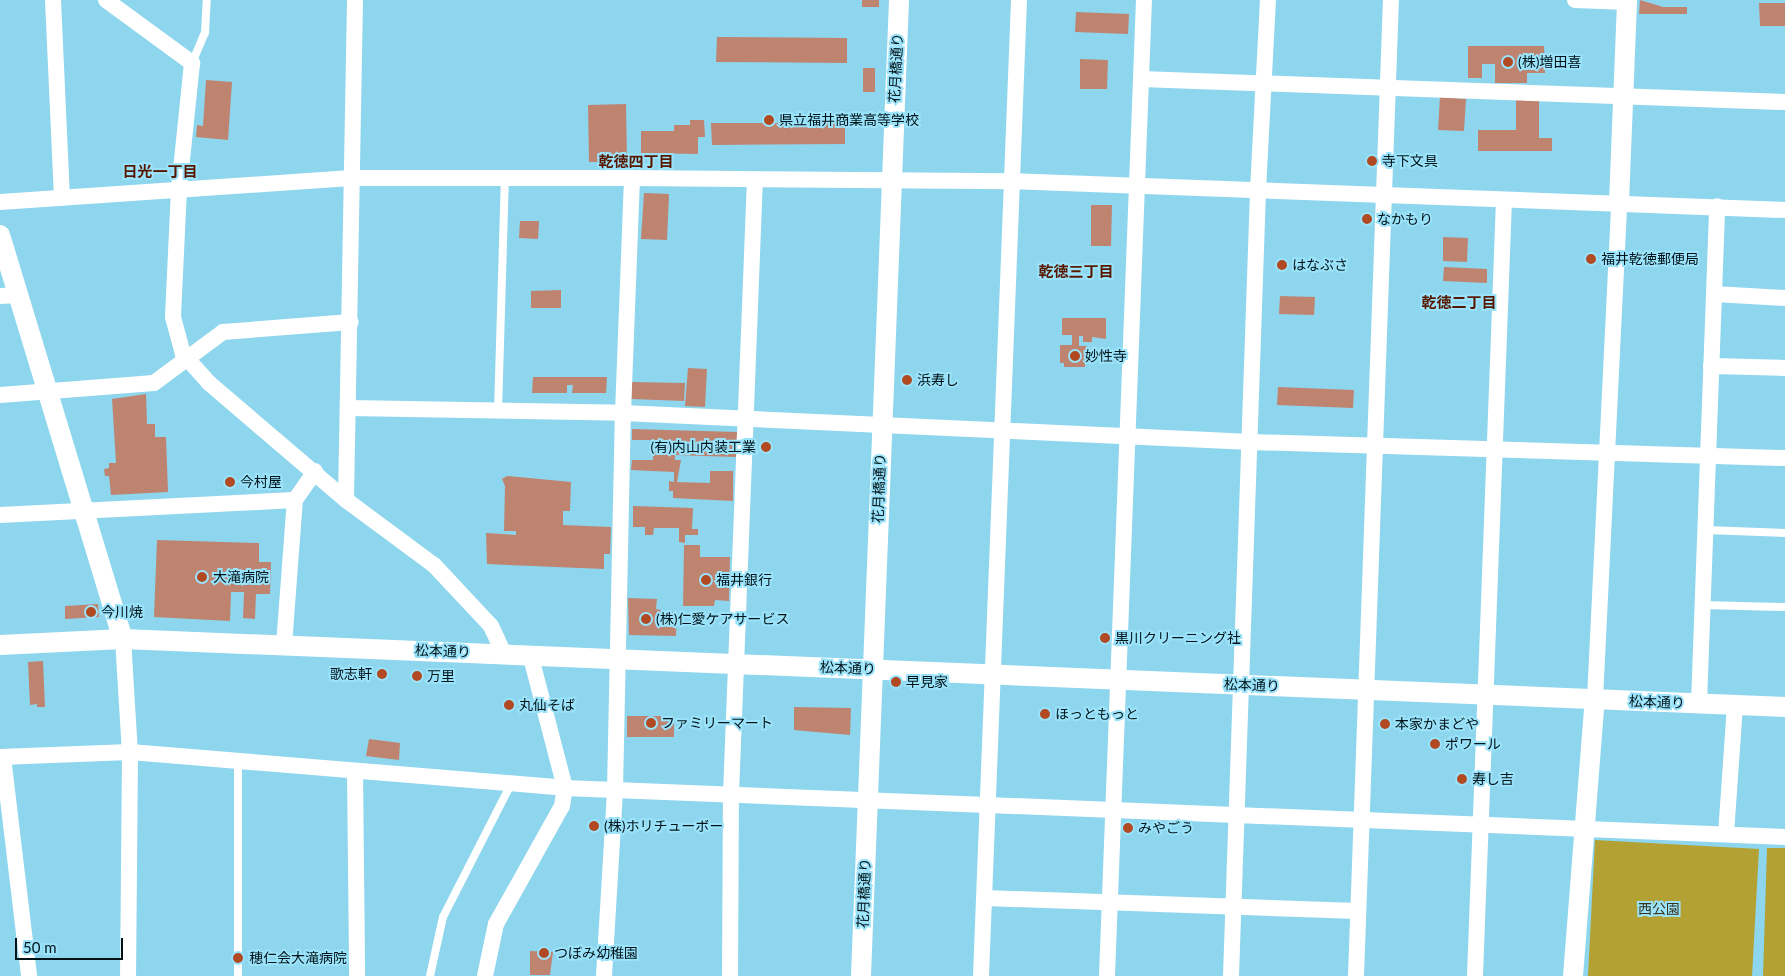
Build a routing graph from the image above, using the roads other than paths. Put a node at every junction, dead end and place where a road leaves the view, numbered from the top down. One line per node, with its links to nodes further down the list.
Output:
1 (53, 0): 28 (street)
2 (106, 0): 12 (street)
3 (208, 0): 12 (lane)
4 (355, 0): 18 (street)
5 (899, 0): 22 (street, 花月橋通り)
6 (1020, 0): 23 (street)
7 (1144, 0): 13 (street)
8 (1268, 0): 14 (street)
9 (1392, 0): 15 (street)
10 (1575, 0): 11 (street)
11 (1627, 1): 16 (street)
12 (192, 63): 25 (street)
13 (1141, 79): 14 (street); 24 (street)
14 (1264, 83): 15 (street); 26 (street)
15 (1387, 89): 16 (street); 27 (street)
16 (1623, 98): 17 (street); 31 (street)
17 (1785, 102)
18 (354, 178): 19 (street); 25 (street); 38 (street)
19 (505, 178): 20 (street); 45 (lane)
20 (632, 178): 21 (street); 46 (street)
21 (755, 179): 22 (street); 47 (street)
22 (891, 180): 23 (street); 48 (street, 花月橋通り)
23 (1012, 181): 24 (street); 49 (street)
24 (1136, 185): 26 (street); 50 (street)
25 (179, 189): 28 (street); 39 (street)
26 (1258, 190): 27 (street); 51 (street)
27 (1384, 195): 29 (street); 52 (street)
28 (62, 198): 30 (street)
29 (1504, 201): 31 (street); 53 (street)
30 (0, 202)
31 (1619, 202): 32 (street); 54 (street)
32 (1717, 206): 33 (street); 35 (street)
33 (1785, 210)
34 (0, 235): 36 (street)
35 (1714, 294): 37 (street); 40 (street)
36 (9, 296): 42 (street)
37 (1785, 298)
38 (351, 322): 39 (street); 44 (street)
39 (188, 359): 42 (street); 57 (street)
40 (1711, 366): 41 (street); 55 (street)
41 (1785, 368)
42 (48, 392): 43 (street); 60 (street)
43 (0, 395)
44 (349, 408): 45 (street); 59 (street)
45 (498, 411): 46 (street)
46 (623, 413): 47 (street); 71 (street)
47 (747, 420): 48 (street); 72 (street)
48 (881, 426): 49 (street); 73 (street, 花月橋通り)
49 (1003, 431): 50 (street); 74 (street)
50 (1128, 435): 51 (street); 75 (street)
51 (1251, 442): 52 (street); 76 (street)
52 (1376, 444): 53 (street); 77 (street)
53 (1497, 450): 54 (street); 78 (street)
54 (1608, 454): 55 (street); 79 (street)
55 (1708, 457): 56 (street); 62 (street)
56 (1785, 458)
57 (315, 471): 58 (street); 59 (street)
58 (295, 500): 60 (street); 68 (street)
59 (346, 500): 69 (street)
60 (84, 510): 61 (street); 66 (street)
61 (0, 515)
62 (1705, 530): 63 (lane); 64 (street)
63 (1785, 533)
64 (1703, 605): 65 (lane); 80 (street)
65 (1785, 607)
66 (123, 640): 67 (street, 松本通り); 68 (street, 松本通り); 83 (street)
67 (0, 645)
68 (284, 645): 69 (street, 松本通り)
69 (504, 654): 70 (street, 松本通り)
70 (530, 654): 71 (street, 松本通り); 88 (street)
71 (616, 658): 72 (street, 松本通り); 89 (street)
72 (736, 665): 73 (street, 松本通り); 90 (street)
73 (873, 669): 74 (street, 松本通り); 91 (street, 花月橋通り)
74 (995, 674): 75 (street, 松本通り); 92 (street)
75 (1119, 679): 76 (street, 松本通り); 93 (street)
76 (1243, 684): 77 (street, 松本通り); 94 (street)
77 (1366, 690): 78 (street, 松本通り); 95 (street)
78 (1487, 694): 79 (street, 松本通り); 96 (street)
79 (1595, 699): 80 (street, 松本通り); 97 (street)
80 (1699, 703): 81 (street, 松本通り)
81 (1735, 705): 82 (street, 松本通り); 98 (street)
82 (1785, 707)
83 (130, 752): 84 (street); 85 (street); 106 (street)
84 (2, 757): 100 (street)
85 (238, 761): 86 (street); 107 (lane)
86 (355, 771): 87 (street); 108 (street)
87 (511, 784): 88 (street); 109 (lane)
88 (565, 788): 89 (street); 110 (street)
89 (616, 790): 90 (street); 111 (street)
90 (731, 794): 91 (street); 112 (street)
91 (868, 799): 92 (street); 113 (street, 花月橋通り)
92 (989, 804): 93 (street); 101 (street)
93 (1114, 810): 94 (street); 102 (street)
94 (1238, 815): 95 (street); 103 (street)
95 (1361, 820): 96 (street); 104 (street)
96 (1482, 826): 97 (street); 118 (street)
97 (1585, 830): 98 (street); 119 (street)
98 (1726, 834): 99 (street)
99 (1785, 837)
100 (7, 847): 105 (street)
101 (985, 898): 102 (street); 114 (street)
102 (1110, 902): 103 (street); 115 (street)
103 (1234, 907): 104 (street); 116 (street)
104 (1358, 911): 117 (street)
105 (29, 976)
106 (128, 976)
107 (238, 976)
108 (357, 976)
109 (430, 976)
110 (485, 976)
111 (604, 976)
112 (730, 976)
113 (861, 976)
114 (981, 976)
115 (1107, 976)
116 (1231, 976)
117 (1356, 976)
118 (1475, 976)
119 (1573, 976)

